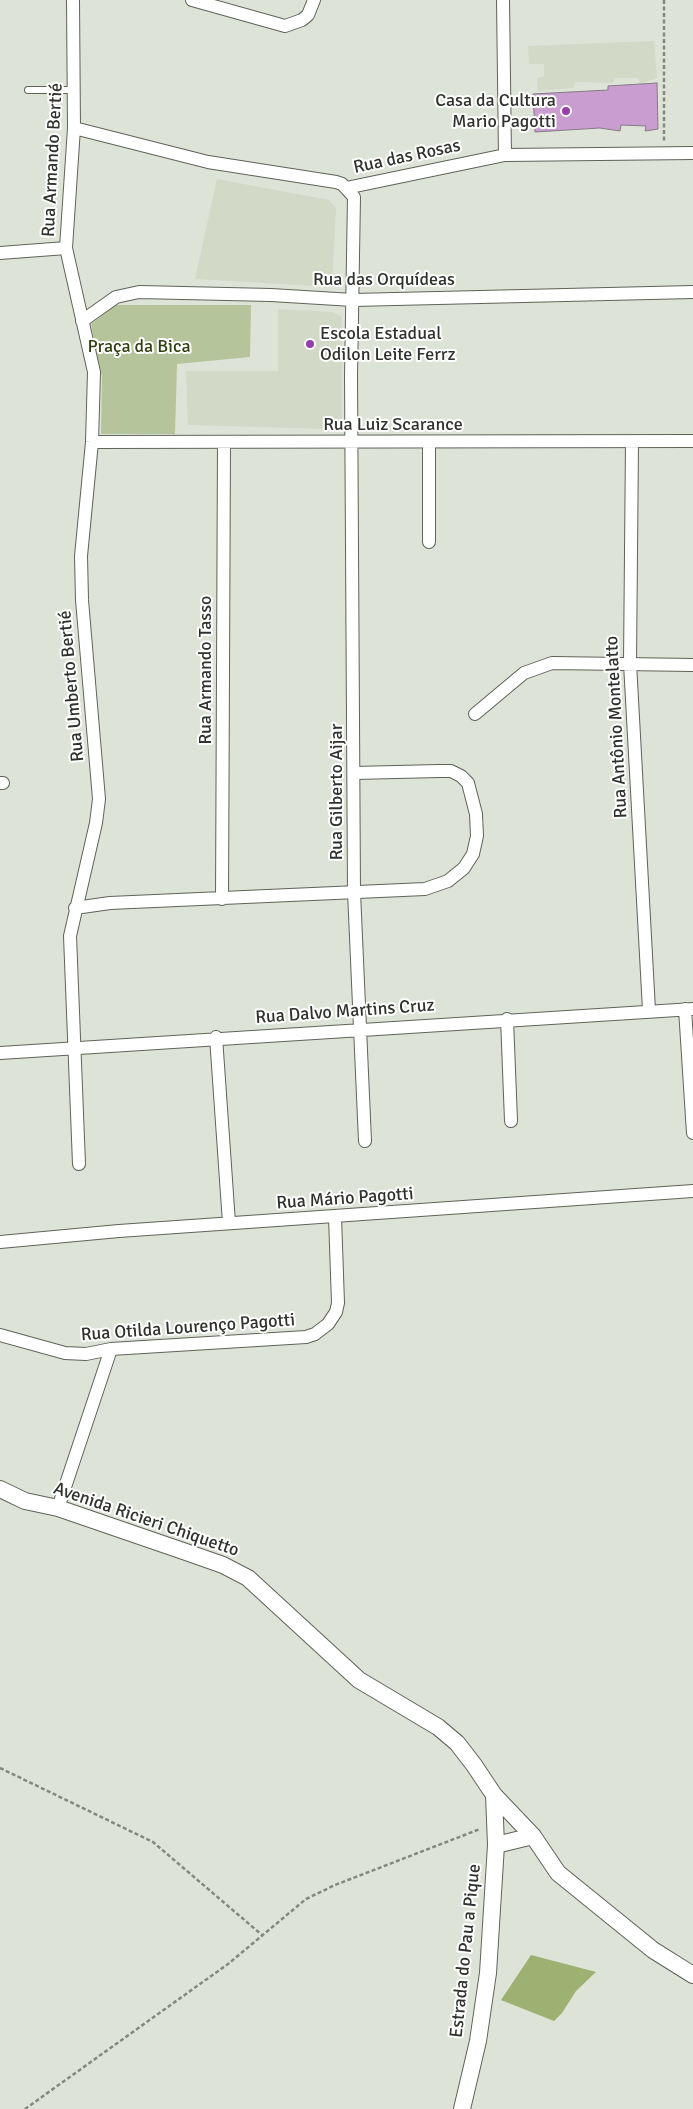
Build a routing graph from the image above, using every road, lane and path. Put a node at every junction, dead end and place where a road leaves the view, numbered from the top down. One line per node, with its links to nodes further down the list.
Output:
1 (73, 0): 7 (street, Rua Armando Bertié)
2 (192, 0): 3 (street)
3 (314, 0)
4 (503, 0): 11 (street)
5 (664, 0): 9 (path)
6 (28, 90): 7 (lane)
7 (74, 90): 8 (street, Rua Armando Bertié)
8 (74, 128): 12 (street, Rua das Rosas); 13 (street, Rua Armando Bertié)
9 (664, 152): 10 (street, Rua das Rosas); 11 (street, Rua das Rosas)
10 (693, 153)
11 (505, 155): 12 (street, Rua das Rosas)
12 (346, 188): 16 (street, Rua Gilberto Aijar)
13 (66, 248): 14 (street); 17 (street, Rua Armando Bertié)
14 (0, 253)
15 (693, 292): 16 (street, Rua das Orquídeas)
16 (353, 300): 17 (street, Rua das Orquídeas); 21 (street, Rua Gilberto Aijar)
17 (82, 321): 19 (street, Rua Umberto Bertié)
18 (693, 441): 22 (street, Rua Luiz Scarance)
19 (92, 442): 20 (street, Rua Luiz Scarance); 31 (street, Rua Umberto Bertié)
20 (224, 442): 21 (street, Rua Luiz Scarance); 30 (street, Rua Armando Tasso)
21 (352, 442): 23 (street, Rua Luiz Scarance); 28 (street, Rua Gilberto Aijar)
22 (632, 442): 23 (street, Rua Luiz Scarance); 25 (street, Rua Antônio Montelatto)
23 (429, 443): 24 (street)
24 (429, 542)
25 (630, 663): 26 (street); 27 (street); 33 (street, Rua Antônio Montelatto)
26 (693, 665)
27 (475, 714)
28 (354, 773): 29 (street, Rua Gilberto Aijar); 29 (street)
29 (354, 892): 30 (street); 35 (street, Rua Gilberto Aijar)
30 (222, 899): 31 (street)
31 (75, 908): 37 (street, Rua Umberto Bertié)
32 (689, 1009): 33 (street, Rua Dalvo Martins Cruz); 40 (street)
33 (649, 1010): 34 (street, Rua Dalvo Martins Cruz)
34 (507, 1019): 35 (street, Rua Dalvo Martins Cruz); 39 (street)
35 (360, 1028): 36 (street, Rua Dalvo Martins Cruz); 41 (street, Rua Gilberto Aijar)
36 (216, 1037): 37 (street, Rua Dalvo Martins Cruz); 45 (street)
37 (73, 1048): 38 (street, Rua Dalvo Martins Cruz); 42 (street, Rua Umberto Bertié)
38 (0, 1053)
39 (511, 1121)
40 (693, 1133)
41 (366, 1141)
42 (79, 1164)
43 (693, 1192): 44 (street, Rua Mário Pagotti)
44 (334, 1218): 45 (street, Rua Mário Pagotti); 48 (street, Rua Otilda Lourenço Pagotti)
45 (229, 1223): 46 (street, Rua Mário Pagotti)
46 (0, 1242)
47 (0, 1335): 48 (street, Rua Otilda Lourenço Pagotti)
48 (111, 1349): 50 (street)
49 (0, 1489): 50 (street, Avenida Ricieri Chiquetto)
50 (58, 1508): 52 (street, Avenida Ricieri Chiquetto)
51 (0, 1768): 56 (path)
52 (494, 1795): 53 (street, Estrada do Pau a Pique); 54 (street, Avenida Ricieri Chiquetto)
53 (495, 1823): 55 (street, Estrada do Pau a Pique); 56 (path)
54 (533, 1836): 55 (street); 57 (street, Avenida Ricieri Chiquetto)
55 (496, 1846): 59 (street, Estrada do Pau a Pique)
56 (262, 1935): 58 (path)
57 (693, 1975)
58 (25, 2109)
59 (462, 2109)

